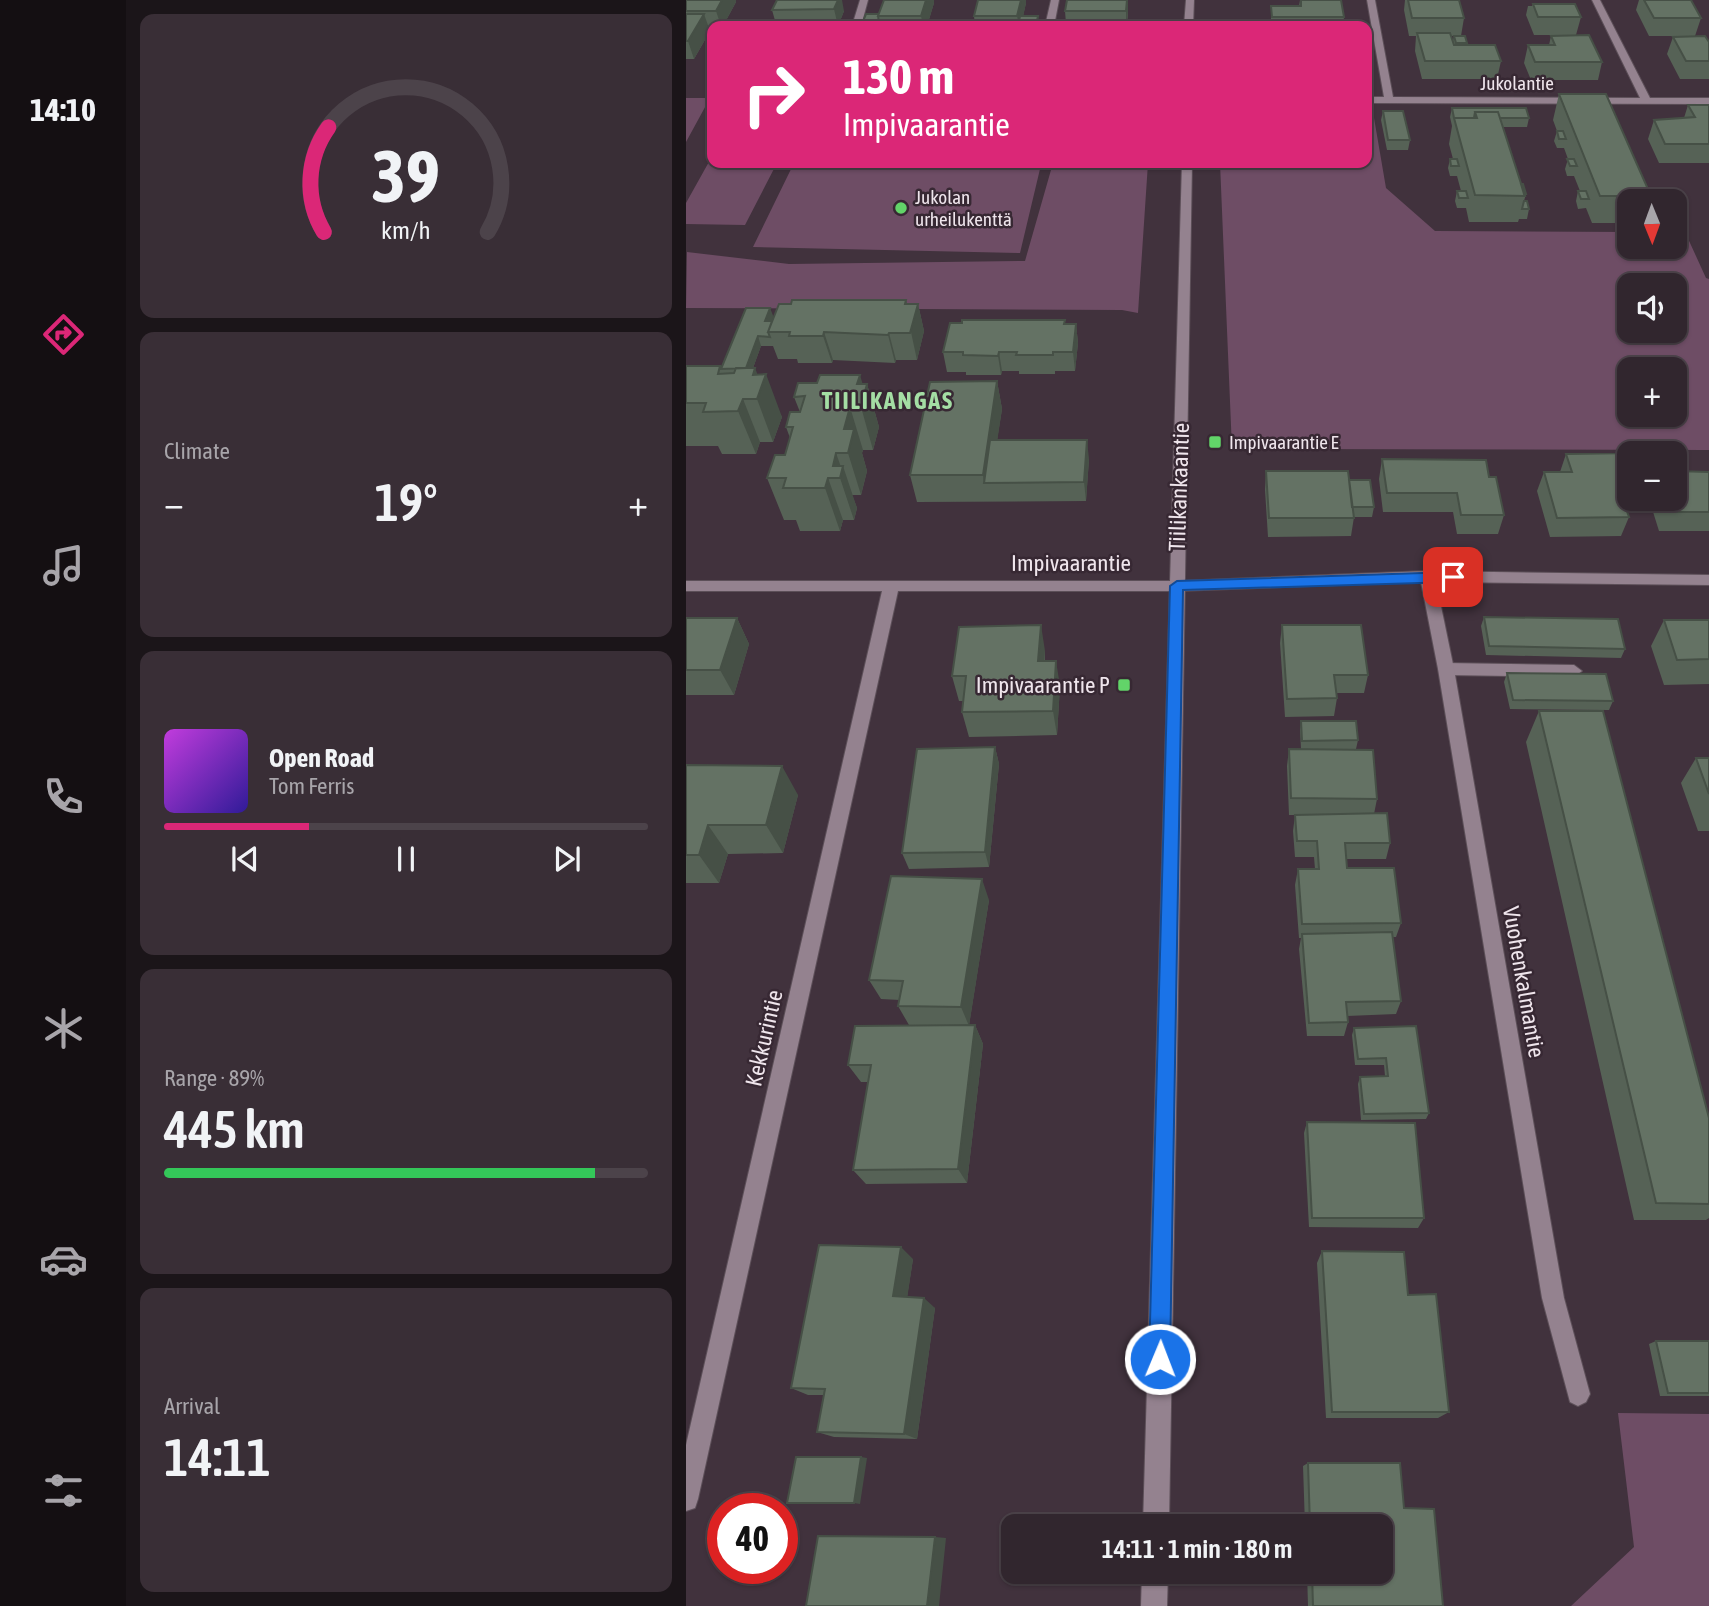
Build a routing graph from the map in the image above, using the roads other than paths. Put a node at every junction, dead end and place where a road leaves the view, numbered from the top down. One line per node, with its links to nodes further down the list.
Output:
1 (864, 0): 6 (street)
2 (1055, 0): 7 (street)
3 (1190, 0): 8 (street)
4 (1370, 0): 10 (street)
5 (1596, 0): 11 (street)
6 (858, 21)
7 (1050, 21)
8 (1189, 21)
9 (1372, 100): 10 (street, Jukolantie)
10 (1390, 100): 11 (street, Jukolantie)
11 (1647, 101): 12 (street, Jukolantie)
12 (1709, 101)
13 (1187, 168): 17 (street, Tiilikankaantie)
14 (1427, 576): 15 (street, Impivaarantie); 17 (street, Impivaarantie); 19 (street, Vuohenkalmantie)
15 (1709, 580)
16 (686, 586): 18 (street, Impivaarantie)
17 (1177, 586): 18 (street, Impivaarantie); 23 (street, Tiilikankaantie)
18 (891, 587): 22 (street, Kekkurintie)
19 (1446, 669): 20 (street); 21 (street, Vuohenkalmantie)
20 (1574, 671)
21 (1578, 1394)
22 (686, 1499)
23 (1156, 1514)
24 (1155, 1584): 25 (street)
25 (1154, 1606)

